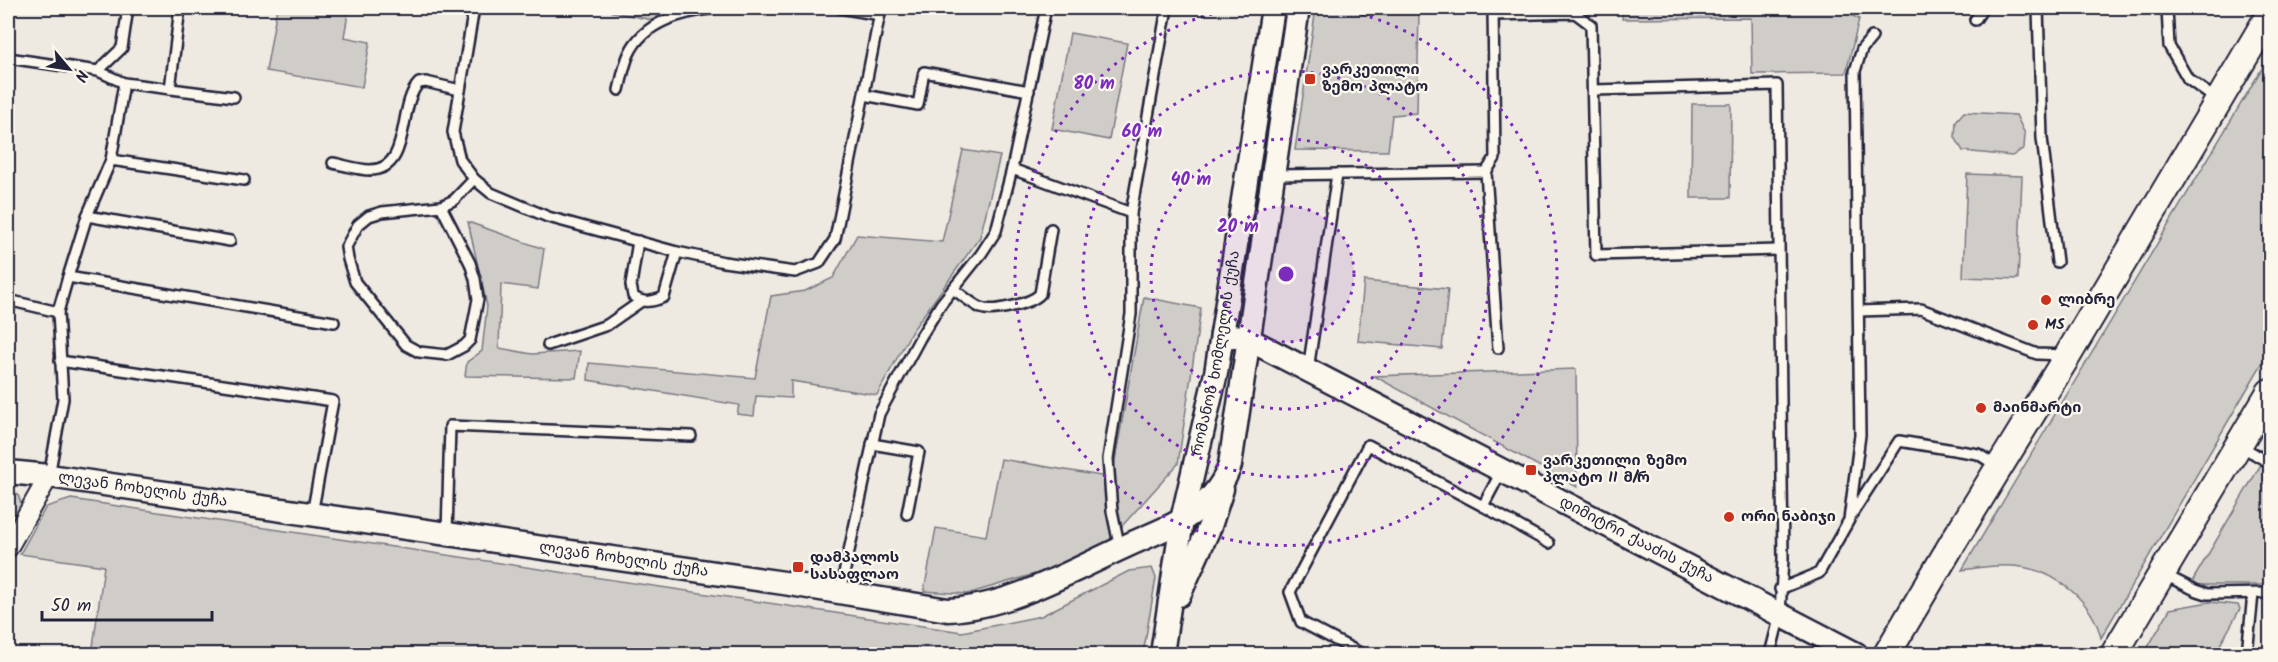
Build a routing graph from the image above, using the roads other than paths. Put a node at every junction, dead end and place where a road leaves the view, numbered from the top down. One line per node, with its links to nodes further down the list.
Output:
1 (128, 8): 20 (lane)
2 (180, 8): 22 (lane)
3 (474, 8): 23 (lane)
4 (716, 8): 13 (lane)
5 (840, 8): 14 (lane)
6 (1046, 8): 26 (lane)
7 (1167, 8): 39 (lane)
8 (1273, 8): 54 (street, რომანოზ ხომლელის ქუჩა)
9 (1298, 8): 35 (street, რომანოზ ხომლელის ქუჩა)
10 (1983, 8): 17 (lane)
11 (2038, 8): 46 (lane)
12 (2167, 8): 29 (lane)
13 (684, 10): 24 (lane)
14 (881, 11): 27 (lane)
15 (1493, 11): 25 (lane); 33 (lane)
16 (2271, 14): 29 (main road)
17 (1975, 20)
18 (1872, 37): 51 (lane)
19 (8, 58): 20 (lane)
20 (98, 71): 21 (lane)
21 (124, 82): 22 (lane); 30 (lane)
22 (170, 89): 28 (lane)
23 (460, 90): 31 (lane); 36 (lane)
24 (619, 90)
25 (1594, 90): 44 (lane); 44 (lane)
26 (1029, 91): 27 (lane); 32 (lane)
27 (864, 95): 45 (lane)
28 (234, 97)
29 (2219, 101): 58 (main road)
30 (111, 160): 37 (lane); 40 (lane)
31 (333, 163)
32 (1012, 169): 39 (lane); 48 (lane)
33 (1486, 172): 34 (lane); 57 (lane)
34 (1337, 174): 35 (lane); 60 (lane)
35 (1272, 175): 55 (street, რომანოზ ხომლელის ქუჩა)
36 (474, 179): 38 (lane); 43 (lane)
37 (243, 180)
38 (441, 206): 38 (lane)
39 (1131, 213): 79 (lane)
40 (87, 216): 42 (lane); 47 (lane)
41 (1051, 229): 48 (lane)
42 (230, 241)
43 (638, 241): 45 (lane); 50 (lane)
44 (1778, 250): 82 (lane)
45 (677, 252): 50 (lane)
46 (2057, 262)
47 (68, 276): 52 (lane); 53 (lane)
48 (953, 290): 63 (lane)
49 (8, 300): 52 (lane)
50 (640, 302): 56 (lane)
51 (1859, 311): 58 (lane); 75 (lane)
52 (58, 312): 59 (lane)
53 (334, 322)
54 (1222, 334): 55 (street, დიმიტრი ქააძის ქუჩა); 74 (street, რომანოზ ხომლელის ქუჩა)
55 (1248, 339): 60 (street, დიმიტრი ქააძის ქუჩა); 70 (street, რომანოზ ხომლელის ქუჩა)
56 (548, 345)
57 (1498, 348)
58 (2068, 355): 66 (main road)
59 (60, 361): 69 (lane); 72 (lane)
60 (1308, 370): 67 (street, დიმიტრი ქააძის ქუჩა)
61 (2271, 392): 64 (main road)
62 (691, 436): 76 (lane)
63 (872, 444): 73 (lane); 83 (lane)
64 (2239, 445): 65 (lane); 81 (main road)
65 (2271, 463)
66 (2000, 467): 75 (lane); 92 (main road)
67 (1502, 470): 71 (lane); 87 (street, დიმიტრი ქააძის ქუჩა)
68 (8, 472): 69 (street, ლევან ჩოხელის ქუჩა)
69 (49, 476): 72 (street, ლევან ჩოხელის ქუჩა); 78 (street)
70 (1224, 481): 74 (street, რომანოზ ხომლელის ქუჩა); 80 (street, რომანოზ ხომლელის ქუჩა)
71 (1483, 506): 77 (lane); 89 (lane)
72 (312, 514): 76 (street, ლევან ჩოხელის ქუჩა)
73 (907, 514)
74 (1182, 520): 79 (street, ლევან ჩოხელის ქუჩა); 80 (street); 86 (street, რომანოზ ხომლელის ქუჩა)
75 (1849, 520): 82 (lane)
76 (447, 534): 83 (street, ლევან ჩოხელის ქუჩა)
77 (1549, 543)
78 (8, 548)
79 (1120, 549): 83 (street, ლევან ჩოხელის ქუჩა)
80 (1197, 558): 86 (street, რომანოზ ხომლელის ქუჩა)
81 (2163, 573): 85 (lane); 93 (main road)
82 (1780, 589): 87 (lane)
83 (840, 592)
84 (2271, 593): 85 (lane)
85 (2253, 594): 94 (lane)
86 (1169, 615): 88 (street, რომანოზ ხომლელის ქუჩა)
87 (1780, 615): 90 (lane); 91 (street, დიმიტრი ქააძის ქუჩა)
88 (1162, 654)
89 (1362, 654)
90 (1770, 654)
91 (1856, 654)
92 (1887, 654)
93 (2114, 654)
94 (2247, 654)

